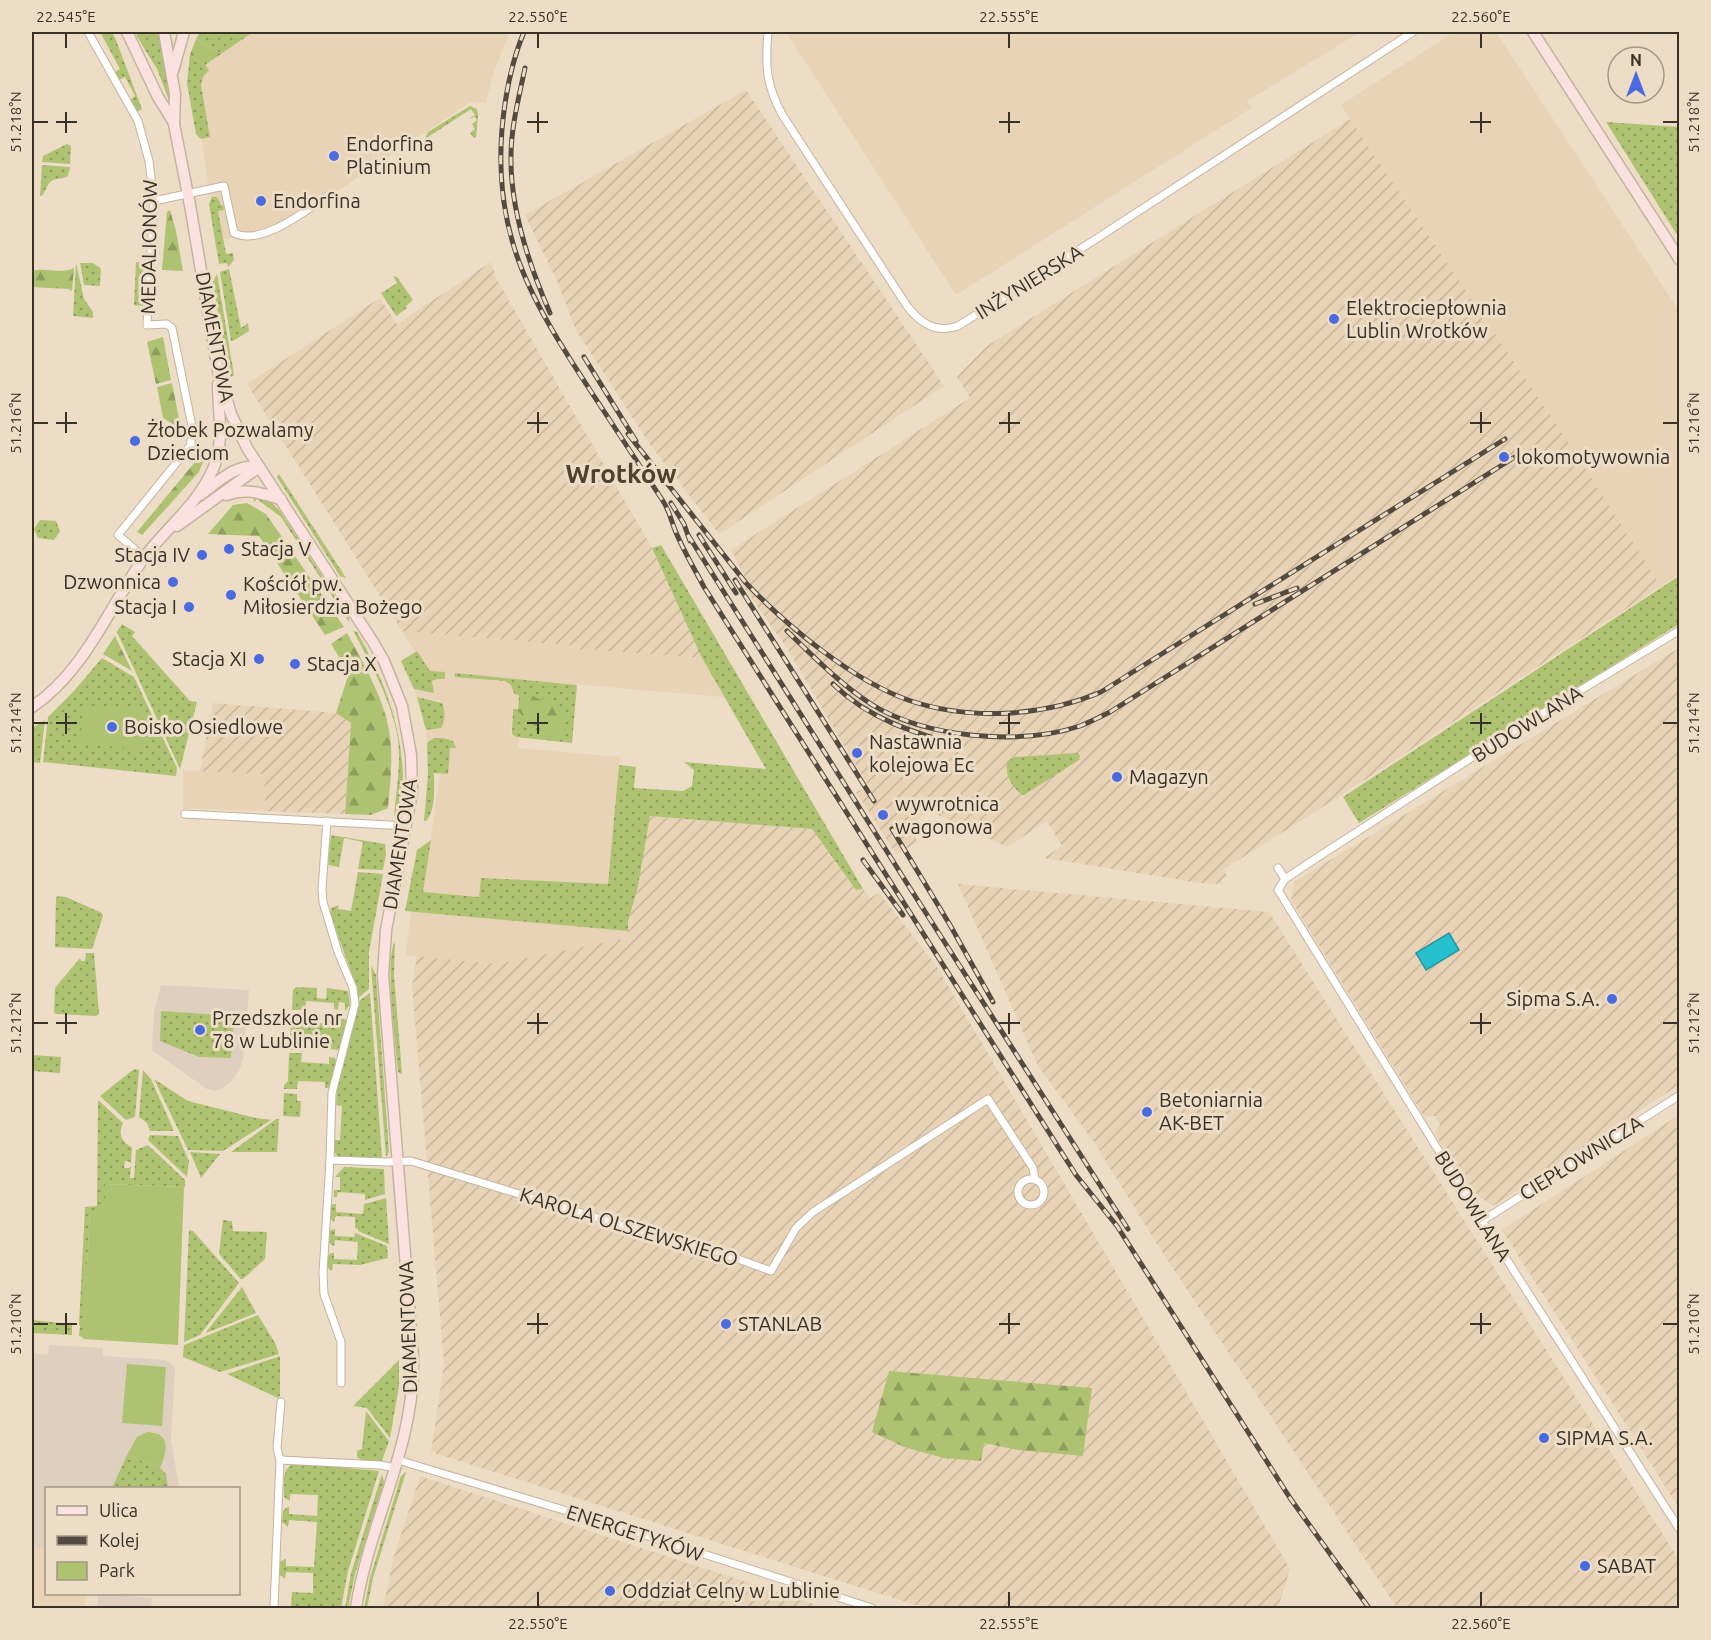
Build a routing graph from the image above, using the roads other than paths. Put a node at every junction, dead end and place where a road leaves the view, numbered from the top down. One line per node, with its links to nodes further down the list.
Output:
1 (88, 32): 12 (street, MEDALIONÓW)
2 (127, 32): 9 (street, DIAMENTOWA)
3 (164, 32): 8 (street, DIAMENTOWA)
4 (184, 32): 8 (street)
5 (768, 32): 6 (street, INŻYNIERSKA)
6 (1413, 32)
7 (1533, 32): 13 (street)
8 (172, 74): 9 (street, DIAMENTOWA)
9 (174, 124): 10 (street, DIAMENTOWA)
10 (188, 194): 11 (street); 12 (street); 14 (street, DIAMENTOWA)
11 (329, 195)
12 (154, 201): 20 (street, MEDALIONÓW)
13 (1680, 260)
14 (218, 372): 15 (street, DIAMENTOWA); 18 (street)
15 (260, 467): 16 (street); 17 (street, DIAMENTOWA); 18 (street)
16 (216, 499): 17 (street); 19 (street)
17 (281, 499): 25 (street, DIAMENTOWA)
18 (191, 502): 19 (street)
19 (161, 537): 20 (street)
20 (145, 558): 22 (street)
21 (1680, 630): 27 (street, BUDOWLANA)
22 (32, 707)
23 (185, 814): 24 (street)
24 (327, 821): 25 (street); 29 (street)
25 (407, 826): 30 (street, DIAMENTOWA)
26 (1278, 868): 27 (street, BUDOWLANA)
27 (1285, 879): 32 (street, BUDOWLANA)
28 (1680, 1095): 32 (street, CIEPŁOWNICZA)
29 (330, 1160): 30 (street); 33 (street)
30 (398, 1162): 31 (street, KAROLA OLSZEWSKIEGO); 36 (street, DIAMENTOWA)
31 (1035, 1180)
32 (1482, 1221): 37 (street, BUDOWLANA)
33 (341, 1383)
34 (281, 1402): 35 (street)
35 (280, 1460): 36 (street, ENERGETYKÓW); 38 (street)
36 (397, 1464): 39 (street, DIAMENTOWA); 40 (street, ENERGETYKÓW)
37 (1680, 1530)
38 (274, 1608)
39 (356, 1608)
40 (872, 1608)

